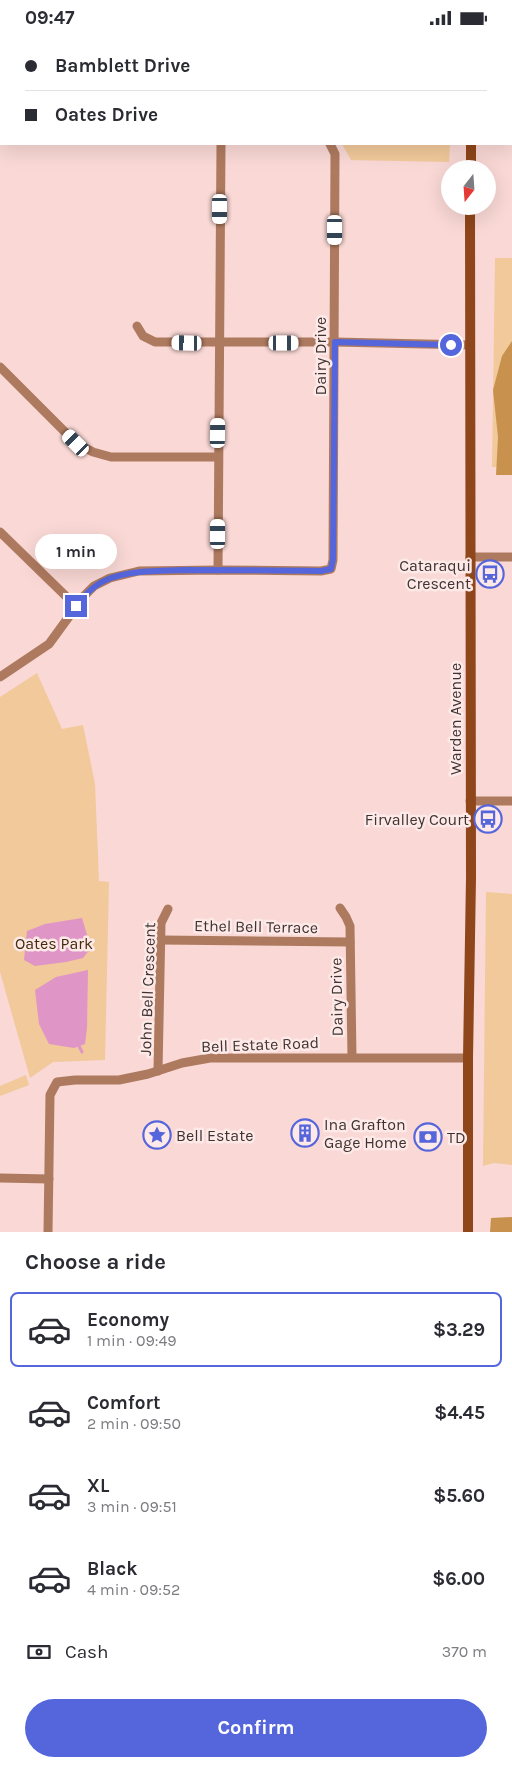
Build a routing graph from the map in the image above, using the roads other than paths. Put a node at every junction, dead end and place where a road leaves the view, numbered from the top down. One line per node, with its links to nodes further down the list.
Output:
1 (221, 145): 8 (street)
2 (330, 145): 7 (street, Dairy Drive)
3 (471, 145): 4 (main road)
4 (470, 160)
5 (470, 215): 9 (main road, Warden Avenue)
6 (137, 326): 8 (street)
7 (335, 342): 8 (street); 9 (street); 15 (street, Dairy Drive)
8 (219, 343): 11 (street)
9 (470, 345): 13 (main road, Warden Avenue)
10 (0, 367): 11 (street)
11 (218, 457): 15 (street)
12 (0, 531): 16 (street)
13 (470, 557): 14 (street); 18 (main road, Warden Avenue)
14 (512, 557)
15 (218, 570): 16 (street)
16 (76, 606): 17 (street)
17 (0, 677)
18 (470, 801): 19 (street); 25 (main road, Warden Avenue)
19 (512, 801)
20 (340, 908): 23 (street, Dairy Drive)
21 (168, 909): 22 (street, John Bell Crescent)
22 (161, 940): 23 (street, Ethel Bell Terrace); 26 (street, John Bell Crescent)
23 (350, 942): 24 (street, Dairy Drive)
24 (352, 1057): 25 (street, Bell Estate Road); 26 (street, Bell Estate Road)
25 (468, 1058): 30 (main road, Warden Avenue)
26 (158, 1071): 28 (street, Bell Estate Road)
27 (0, 1178): 28 (street)
28 (49, 1179): 29 (street, Bell Estate Road)
29 (48, 1232)
30 (468, 1232)

